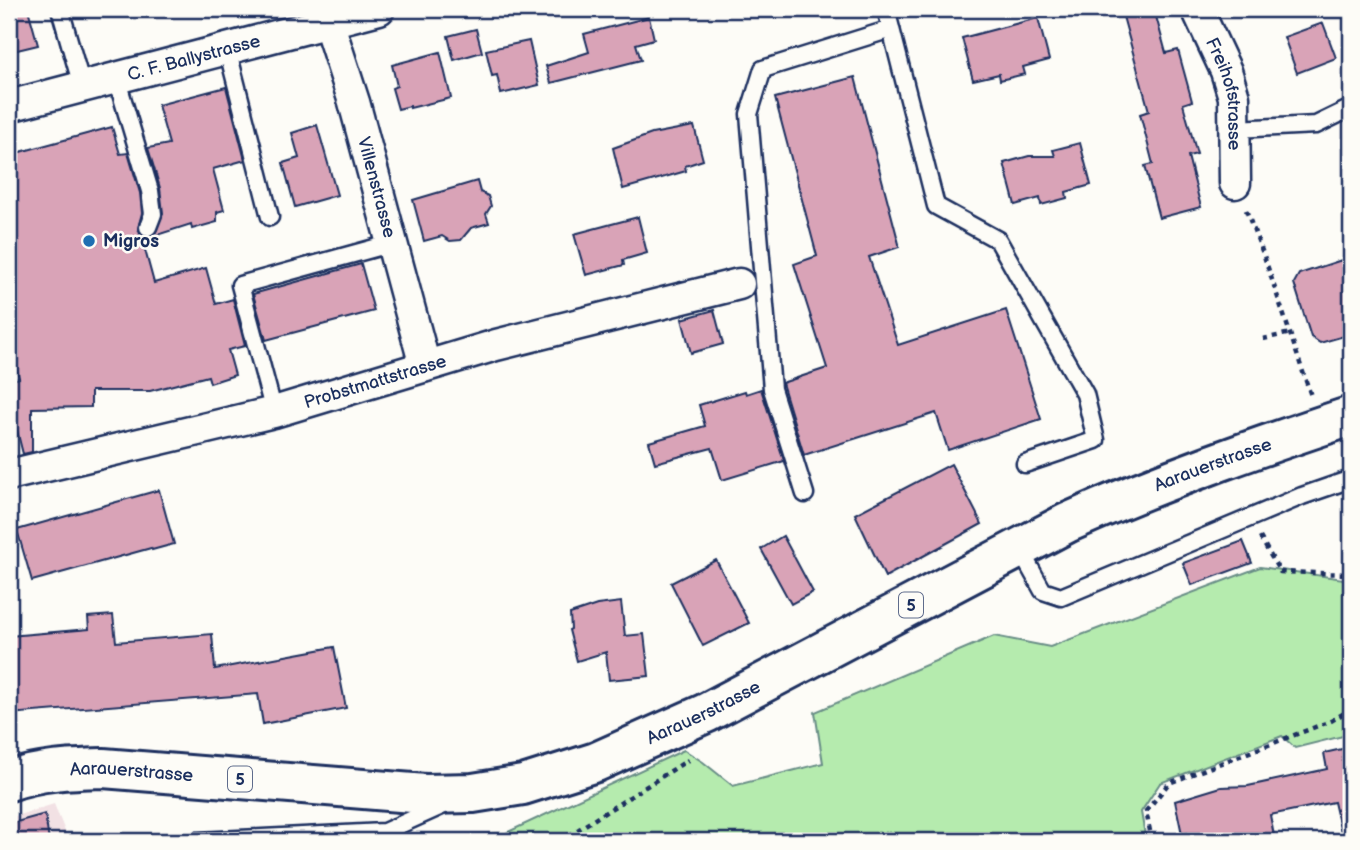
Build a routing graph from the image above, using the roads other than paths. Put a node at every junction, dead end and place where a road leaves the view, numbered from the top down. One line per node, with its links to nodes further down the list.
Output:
1 (60, 9): 9 (lane)
2 (379, 9): 5 (street, C. F. Ballystrasse)
3 (886, 9): 6 (lane)
4 (1197, 9): 12 (street, Freihofstrasse)
5 (326, 15): 7 (street, C. F. Ballystrasse); 16 (street, Villenstrasse)
6 (891, 29): 17 (lane); 21 (lane)
7 (227, 48): 8 (street, C. F. Ballystrasse); 14 (lane)
8 (116, 77): 9 (street, C. F. Ballystrasse); 15 (lane)
9 (82, 86): 10 (street, C. F. Ballystrasse)
10 (9, 106)
11 (1351, 108): 12 (lane)
12 (1235, 129): 13 (street, Freihofstrasse)
13 (1235, 183)
14 (271, 217)
15 (148, 227)
16 (393, 243): 18 (street, Villenstrasse); 19 (lane)
17 (751, 280): 18 (street, Probstmattstrasse); 24 (lane)
18 (425, 366): 19 (street, Probstmattstrasse)
19 (274, 412): 22 (street, Probstmattstrasse)
20 (1336, 421): 25 (main road, Aarauerstrasse / 5)
21 (1026, 464)
22 (9, 475)
23 (1351, 479): 25 (lane)
24 (805, 494)
25 (1019, 548): 27 (main road, Aarauerstrasse / 5)
26 (9, 780): 27 (main road, Aarauerstrasse / 5)
27 (473, 793): 28 (lane)
28 (197, 841)

